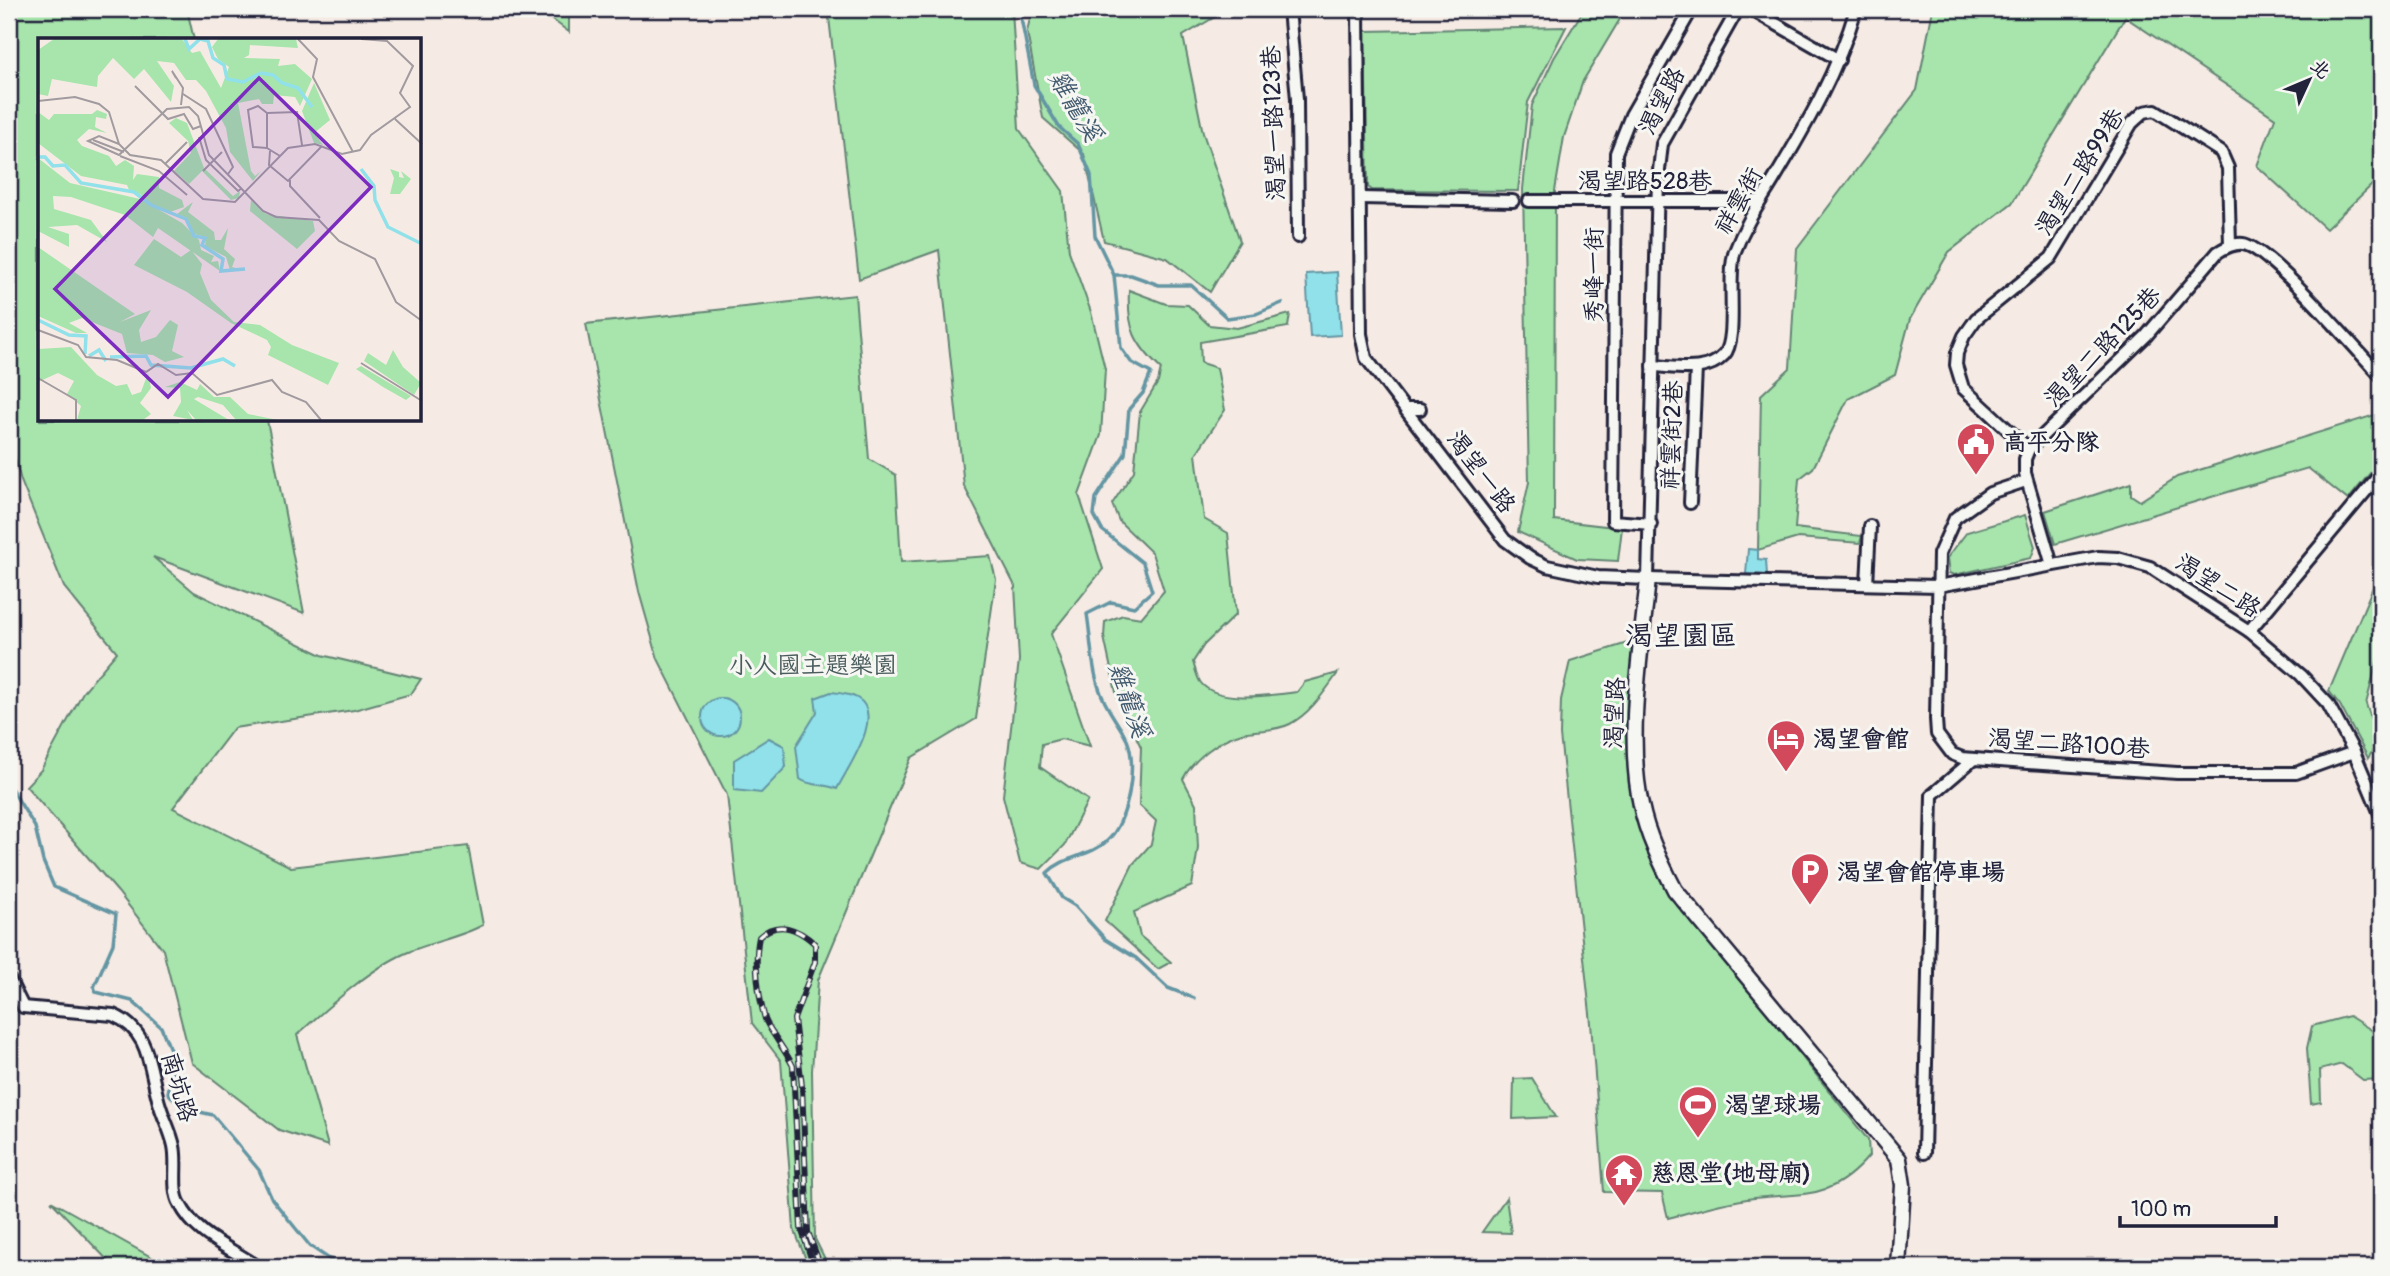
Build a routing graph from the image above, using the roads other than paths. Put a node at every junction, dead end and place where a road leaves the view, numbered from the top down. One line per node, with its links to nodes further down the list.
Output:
1 (1289, 9): 14 (street, 渴望一路123巷)
2 (1358, 9): 8 (street, 渴望一路)
3 (1692, 9): 11 (street, 秀峰一街)
4 (1738, 9): 12 (street, 渴望路)
5 (1750, 9): 7 (street)
6 (1856, 9): 7 (street, 祥雲街)
7 (1839, 60): 13 (street, 祥雲街)
8 (1360, 198): 9 (street); 19 (street, 渴望一路)
9 (1513, 201)
10 (1529, 201): 11 (street, 渴望路528巷)
11 (1615, 201): 12 (street, 渴望路528巷); 25 (street, 秀峰一街)
12 (1657, 201): 13 (street, 渴望路528巷); 16 (street, 渴望路)
13 (1760, 201): 17 (street, 祥雲街)
14 (1298, 237)
15 (2230, 245): 18 (street); 21 (street, 渴望二路125巷); 21 (street, 渴望二路99巷)
16 (1653, 366): 17 (street, 祥雲街); 25 (street, 渴望路)
17 (1696, 368): 24 (street, 祥雲街2巷)
18 (2381, 376)
19 (1406, 409): 20 (street); 28 (street, 渴望一路)
20 (1420, 409)
21 (2029, 449): 23 (street)
22 (2381, 473): 31 (street)
23 (2026, 481): 27 (street); 30 (street, 渴望二路100巷)
24 (1690, 503)
25 (1651, 524): 28 (street, 渴望路)
26 (1870, 526): 29 (street)
27 (2052, 565): 30 (street, 渴望二路); 31 (street, 渴望二路)
28 (1648, 579): 29 (street, 渴望一路); 38 (street, 渴望路)
29 (1867, 584): 30 (street, 渴望一路)
30 (1938, 586): 33 (street, 渴望二路100巷)
31 (2249, 631): 32 (street, 渴望二路)
32 (2354, 752): 33 (street, 渴望二路100巷); 34 (street, 渴望二路)
33 (1974, 759): 36 (street)
34 (2381, 816)
35 (9, 979): 37 (street, 南坑路)
36 (1924, 1153)
37 (258, 1267)
38 (1898, 1267)

